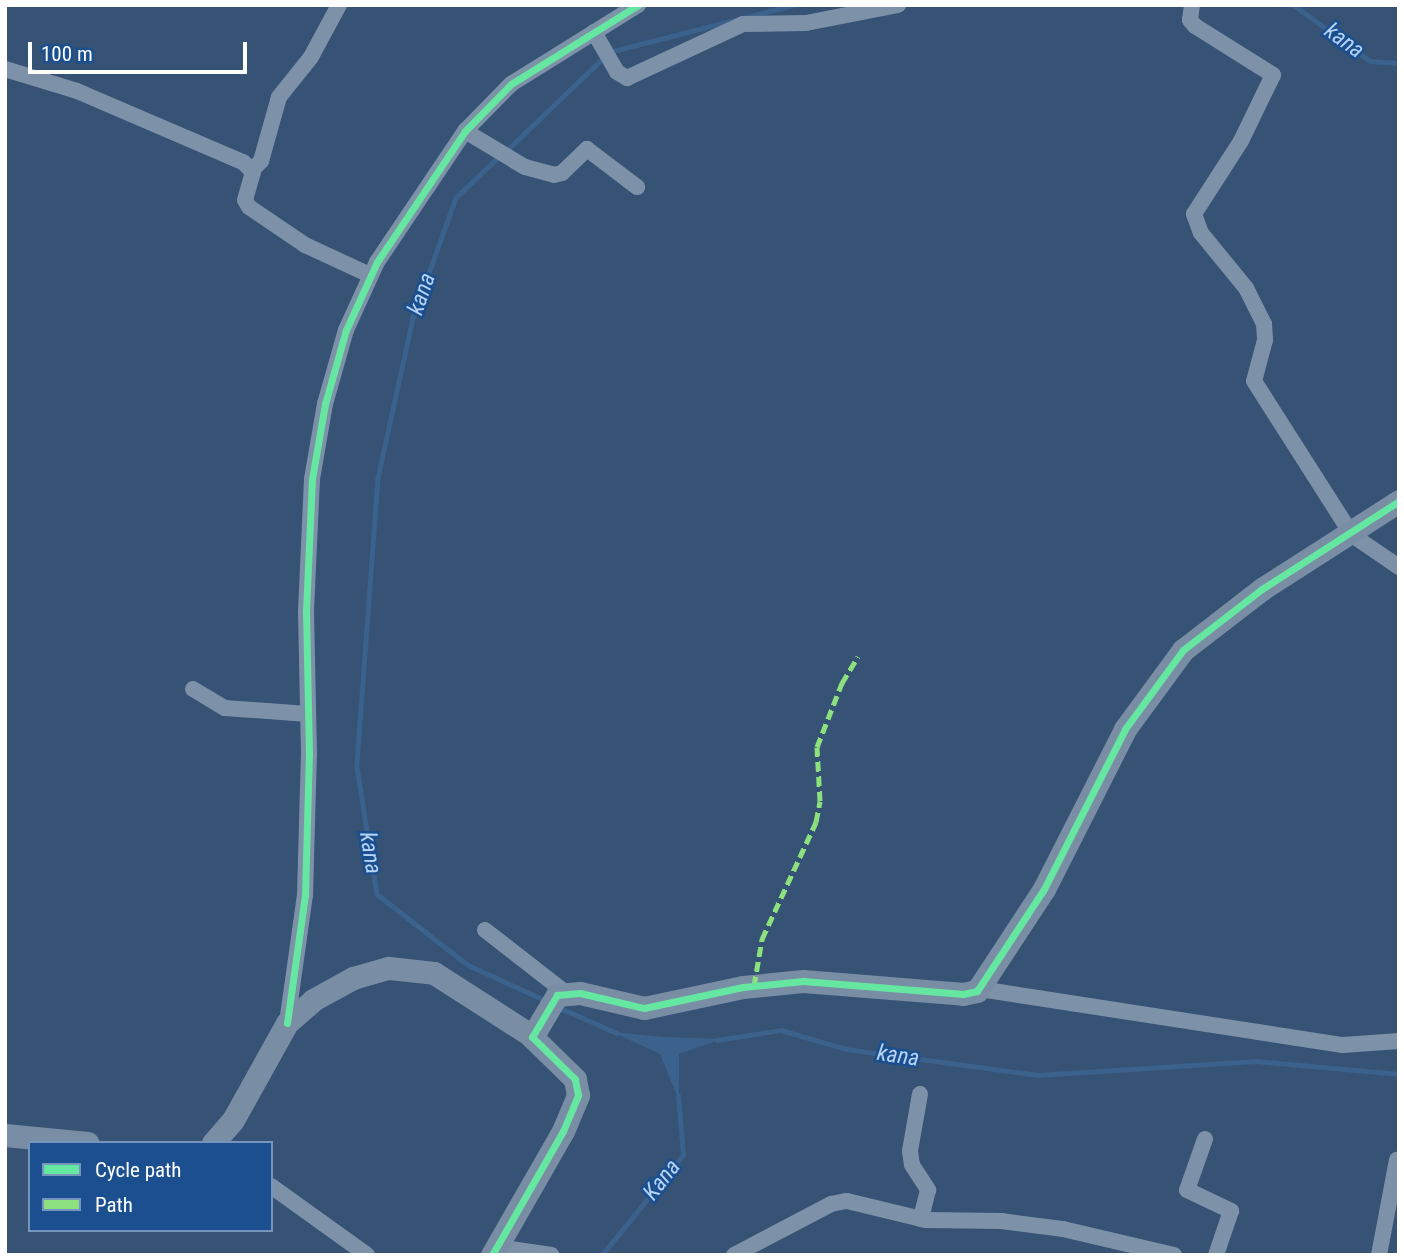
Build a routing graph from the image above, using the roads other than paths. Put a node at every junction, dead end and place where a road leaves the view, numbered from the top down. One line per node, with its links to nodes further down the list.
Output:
1 (339, 5): 8 (street)
2 (638, 5): 5 (street)
3 (898, 5): 5 (street)
4 (1192, 5): 12 (street)
5 (596, 36): 7 (street)
6 (5, 69): 8 (street)
7 (470, 134): 9 (street); 10 (street)
8 (253, 170): 10 (street)
9 (637, 187)
10 (370, 275): 15 (street)
11 (1396, 504): 12 (street)
12 (1352, 535): 13 (street); 17 (street)
13 (1399, 567)
14 (193, 689): 15 (street)
15 (308, 713): 19 (street)
16 (485, 930): 18 (street)
17 (980, 989): 18 (street); 21 (street)
18 (559, 997): 20 (street)
19 (287, 1023): 20 (street); 26 (street)
20 (534, 1031): 30 (street)
21 (1399, 1041)
22 (920, 1094): 29 (street)
23 (5, 1135): 25 (street)
24 (1205, 1139): 35 (street)
25 (67, 1141)
26 (215, 1141)
27 (1397, 1160): 36 (street)
28 (273, 1187): 31 (street)
29 (921, 1219): 33 (street); 34 (street)
30 (495, 1251): 32 (street)
31 (367, 1255)
32 (551, 1255)
33 (734, 1255)
34 (1174, 1255)
35 (1216, 1255)
36 (1379, 1255)

